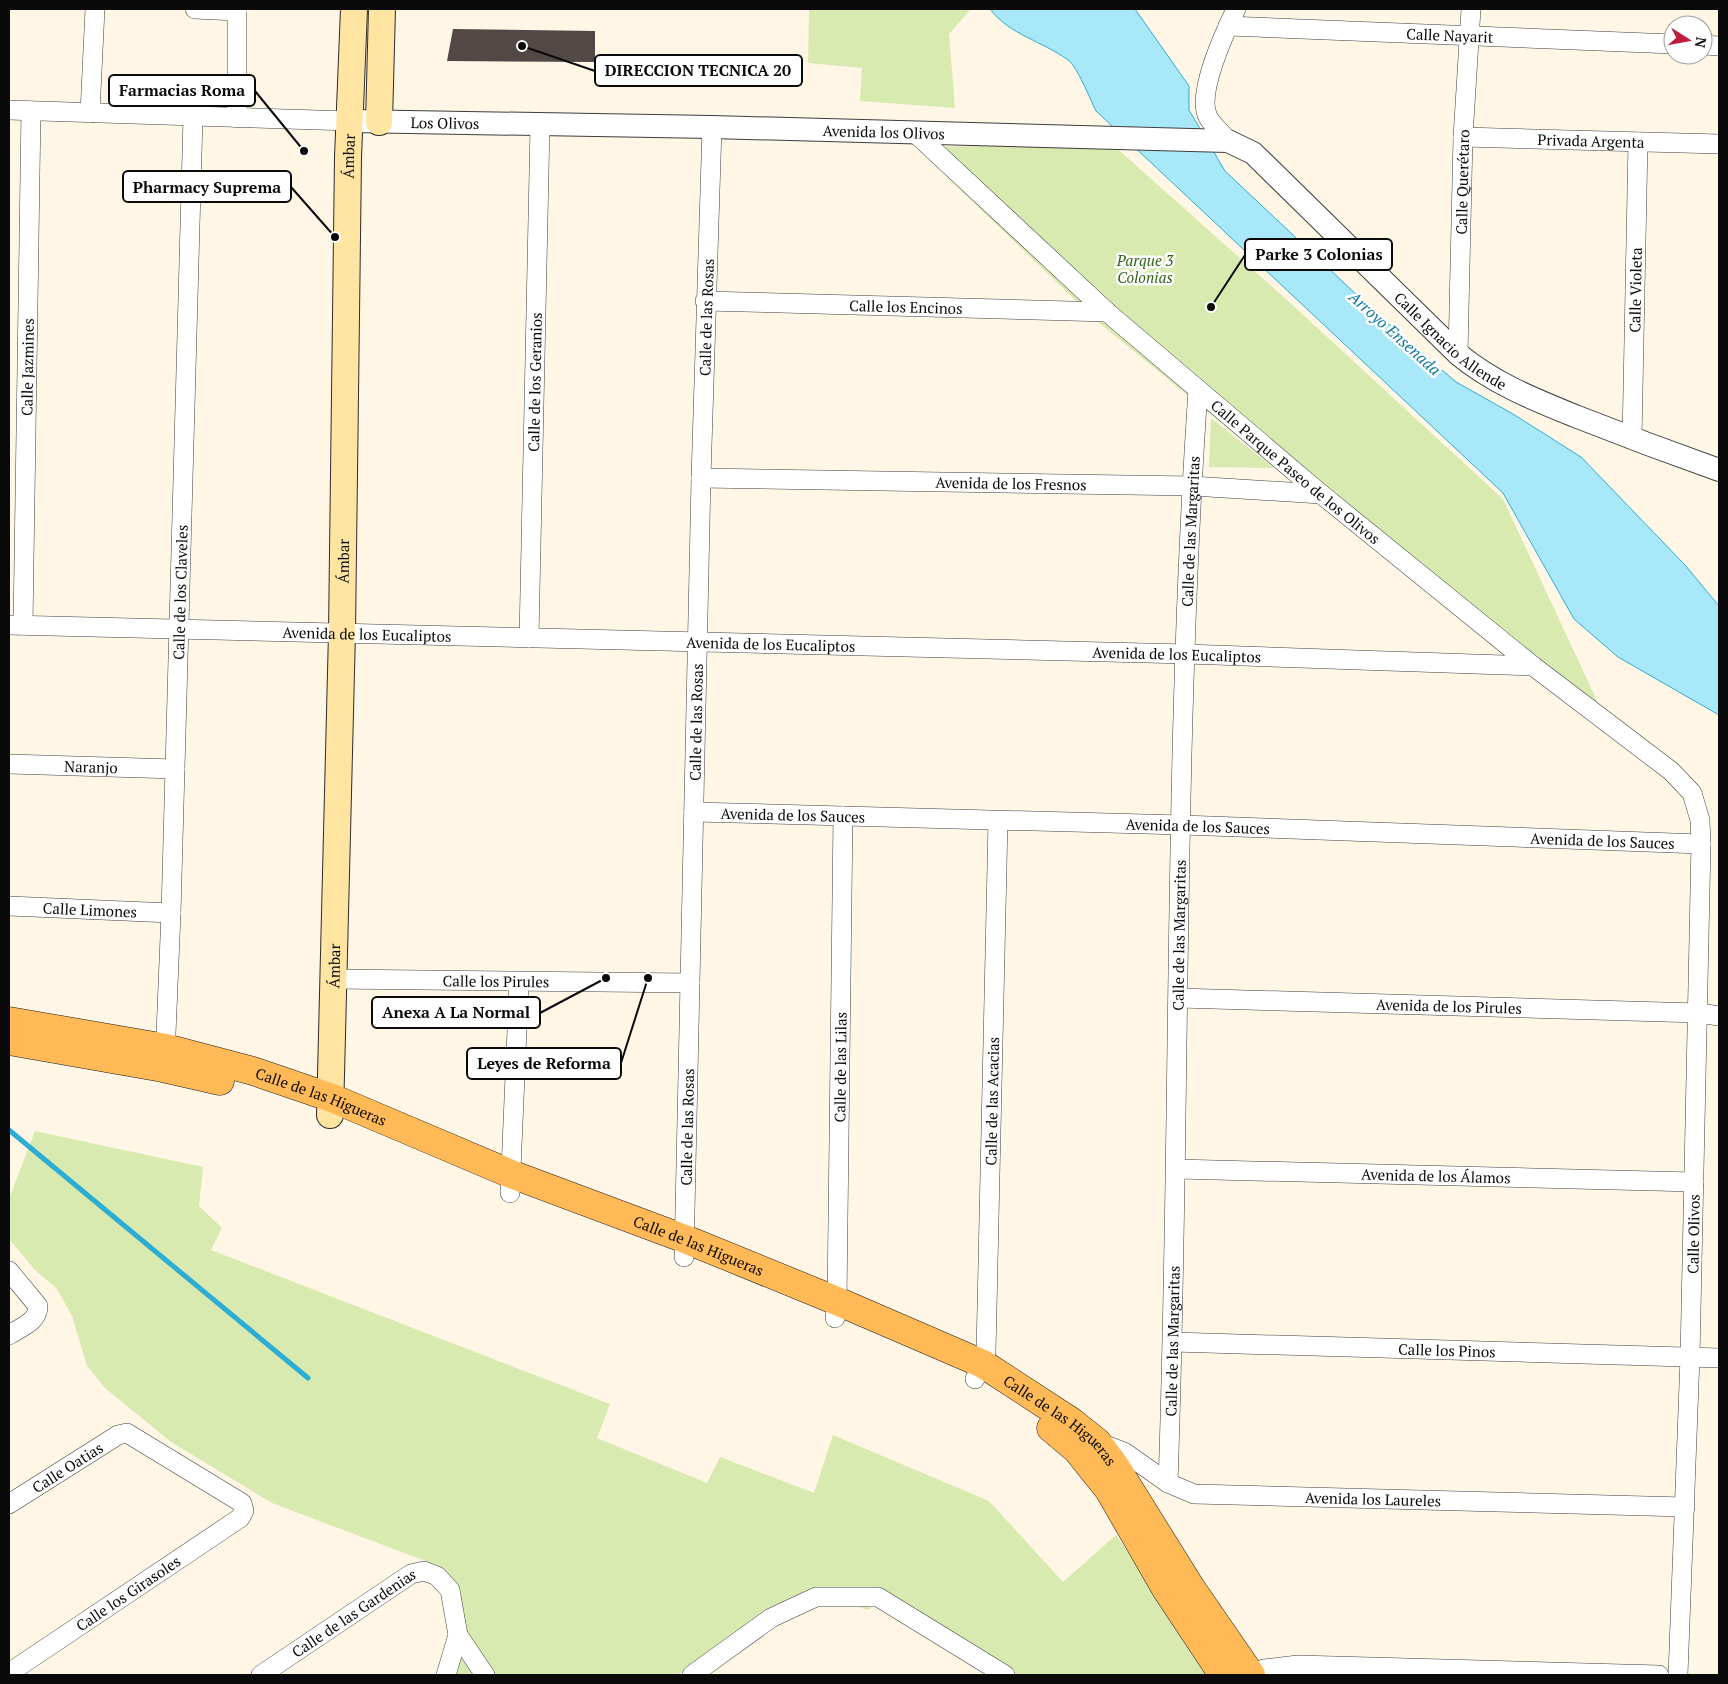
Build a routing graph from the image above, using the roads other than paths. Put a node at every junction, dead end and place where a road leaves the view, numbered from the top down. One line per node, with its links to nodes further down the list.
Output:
1 (95, 9): 12 (street)
2 (195, 9): 6 (street)
3 (354, 9): 15 (main road, Ámbar)
4 (382, 9): 16 (main road)
5 (1471, 9): 8 (street, Calle Querétaro)
6 (238, 10): 14 (street)
7 (1232, 17): 8 (street, Calle Nayarit); 21 (street)
8 (1469, 37): 9 (street, Calle Nayarit); 20 (street, Calle Querétaro)
9 (1663, 44)
10 (9, 110): 11 (street)
11 (31, 111): 12 (street); 33 (street, Calle Jazmines)
12 (90, 113): 13 (street)
13 (193, 117): 14 (street); 34 (street, Calle de los Claveles)
14 (237, 118): 15 (street)
15 (350, 121): 16 (street, Los Olivos); 35 (main road, Ámbar)
16 (379, 122): 17 (street, Los Olivos)
17 (540, 125): 18 (street, Avenida los Olivos); 36 (street, Calle de los Geranios)
18 (712, 127): 19 (street, Avenida los Olivos); 24 (street, Calle de las Rosas)
19 (914, 132): 21 (street, Avenida los Olivos); 25 (street, Calle Parque Paseo de los Olivos)
20 (1463, 137): 22 (street, Privada Argenta); 26 (street, Calle Querétaro)
21 (1228, 141): 26 (street, Calle Ignacio Allende)
22 (1638, 142): 23 (street, Privada Argenta); 28 (street, Calle Violeta)
23 (1719, 144)
24 (706, 301): 25 (street, Calle los Encinos); 30 (street, Calle de las Rosas)
25 (1107, 312): 27 (street, Calle Parque Paseo de los Olivos)
26 (1458, 354): 28 (street, Calle Ignacio Allende)
27 (1198, 390): 31 (street, Calle de las Margaritas); 32 (street, Calle Parque Paseo de los Olivos)
28 (1632, 439): 29 (street, Calle Ignacio Allende)
29 (1719, 470)
30 (700, 478): 31 (street, Avenida de los Fresnos); 37 (street, Calle de las Rosas)
31 (1192, 486): 32 (street, Avenida de los Fresnos); 38 (street, Calle de las Margaritas)
32 (1321, 494): 39 (street, Calle Parque Paseo de los Olivos)
33 (16, 625): 34 (street, Avenida de los Eucaliptos)
34 (179, 629): 35 (street, Avenida de los Eucaliptos); 41 (street, Calle de los Claveles)
35 (342, 632): 36 (street, Avenida de los Eucaliptos); 50 (main road, Ámbar)
36 (529, 638): 37 (street, Avenida de los Eucaliptos)
37 (697, 643): 38 (street, Avenida de los Eucaliptos); 43 (street, Calle de las Rosas)
38 (1186, 654): 39 (street, Avenida de los Eucaliptos); 46 (street, Calle de las Margaritas)
39 (1533, 666): 42 (street, Calle Parque Paseo de los Olivos)
40 (9, 764): 41 (street, Naranjo)
41 (175, 769): 49 (street, Calle de los Claveles)
42 (1692, 793): 47 (street, Calle Olivos)
43 (694, 812): 44 (street, Avenida de los Sauces); 52 (street, Calle de las Rosas)
44 (843, 816): 45 (street, Avenida de los Sauces); 65 (street, Calle de las Lilas)
45 (998, 821): 46 (street, Avenida de los Sauces); 70 (street, Calle de las Acacias)
46 (1182, 825): 47 (street, Avenida de los Sauces); 53 (street, Calle de las Margaritas)
47 (1701, 844): 54 (street, Calle Olivos)
48 (9, 906): 49 (street, Calle Limones)
49 (171, 914): 58 (street, Calle de los Claveles)
50 (334, 979): 51 (street, Calle los Pirules); 59 (main road, Ámbar)
51 (519, 982): 52 (street, Calle los Pirules); 62 (street)
52 (690, 983): 63 (street, Calle de las Rosas)
53 (1180, 998): 54 (street, Avenida de los Pirules); 60 (street, Calle de las Margaritas)
54 (1699, 1013): 55 (street, Avenida de los Pirules); 61 (street, Calle Olivos)
55 (1719, 1016)
56 (9, 1021): 58 (main road, Calle de las Higueras)
57 (9, 1042): 58 (main road, Calle de las Higueras)
58 (165, 1058): 59 (main road, Calle de las Higueras)
59 (331, 1106): 62 (main road, Calle de las Higueras)
60 (1177, 1169): 61 (street, Avenida de los Álamos); 67 (street, Calle de las Margaritas)
61 (1694, 1182): 68 (street, Calle Olivos)
62 (511, 1184): 63 (main road, Calle de las Higueras)
63 (684, 1248): 65 (main road, Calle de las Higueras)
64 (9, 1271): 66 (street)
65 (836, 1310): 70 (main road, Calle de las Higueras)
66 (9, 1335)
67 (1173, 1342): 68 (street, Calle los Pinos); 72 (street, Calle de las Margaritas)
68 (1690, 1357): 69 (street, Calle los Pinos); 74 (street, Calle Olivos)
69 (1719, 1358)
70 (979, 1372): 71 (main road, Calle de las Higueras)
71 (1087, 1446): 72 (street, Avenida los Laureles); 83 (main road, Calle de las Higueras)
72 (1168, 1483): 74 (street, Avenida los Laureles)
73 (9, 1504): 75 (street, Calle Oatias)
74 (1685, 1507): 85 (street, Calle Olivos)
75 (244, 1512): 77 (street, Calle los Girasoles)
76 (458, 1635): 78 (street, Calle de las Gardenias); 79 (street); 80 (street)
77 (9, 1673)
78 (262, 1675)
79 (446, 1675)
80 (485, 1675)
81 (692, 1675): 82 (street)
82 (1005, 1675)
83 (1242, 1675): 84 (street)
84 (1658, 1675)
85 (1678, 1675)

